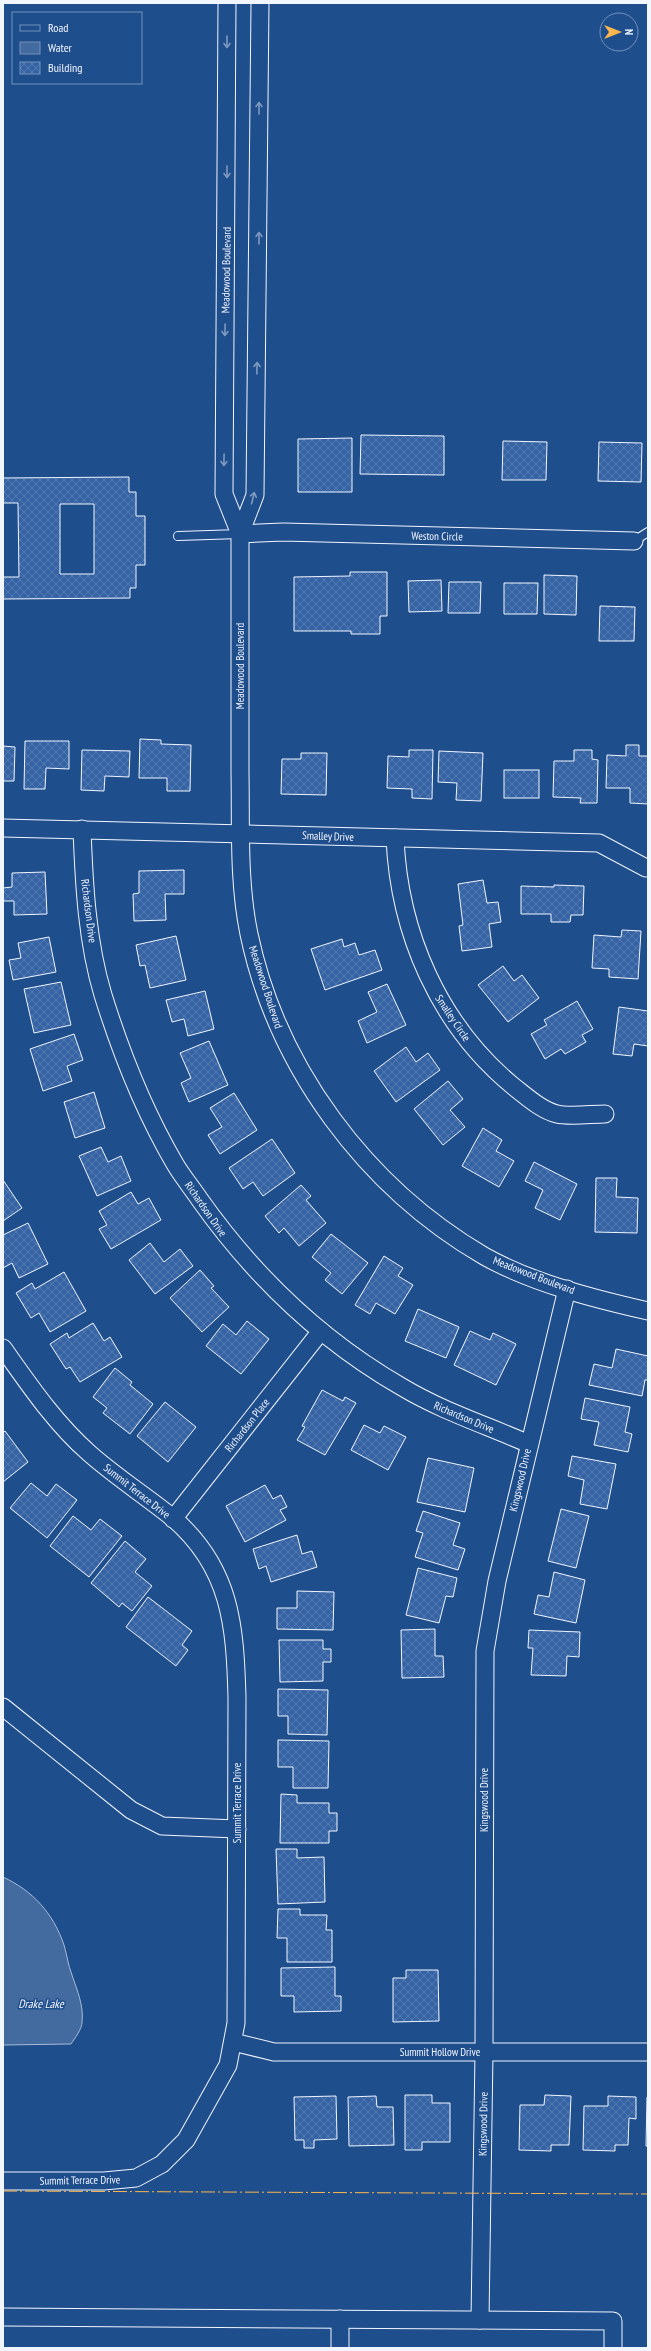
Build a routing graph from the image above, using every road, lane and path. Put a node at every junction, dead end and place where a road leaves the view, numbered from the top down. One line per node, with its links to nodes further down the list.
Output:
1 (227, 3): 3 (street, Meadowood Boulevard, one-way to 3)
2 (260, 3): 3 (street, Meadowood Boulevard, one-way to 2)
3 (240, 534): 4 (lane); 5 (street, Weston Circle); 8 (street, Meadowood Boulevard)
4 (178, 536)
5 (641, 537)
6 (3, 828): 7 (street, Smalley Drive)
7 (82, 829): 8 (street, Smalley Drive); 14 (street, Richardson Drive)
8 (240, 832): 9 (street, Smalley Drive); 12 (street, Meadowood Boulevard)
9 (395, 838): 10 (street, Smalley Drive); 11 (street, Smalley Circle)
10 (646, 868)
11 (605, 1114)
12 (567, 1290): 13 (street, Meadowood Boulevard); 16 (street, Kingswood Drive)
13 (648, 1311)
14 (320, 1331): 16 (street, Richardson Drive); 17 (street, Richardson Place)
15 (3, 1348): 17 (street, Summit Terrace Drive)
16 (529, 1444): 21 (street, Kingswood Drive)
17 (173, 1519): 19 (street, Summit Terrace Drive)
18 (3, 1707): 19 (street)
19 (237, 1829): 20 (street, Summit Terrace Drive)
20 (234, 2042): 21 (street, Summit Hollow Drive); 23 (street, Summit Terrace Drive)
21 (484, 2052): 22 (street, Summit Hollow Drive); 26 (street, Kingswood Drive)
22 (648, 2052)
23 (3, 2181)
24 (3, 2317): 25 (street)
25 (340, 2319): 26 (street); 27 (street)
26 (480, 2320): 28 (street)
27 (340, 2348)
28 (613, 2348)

